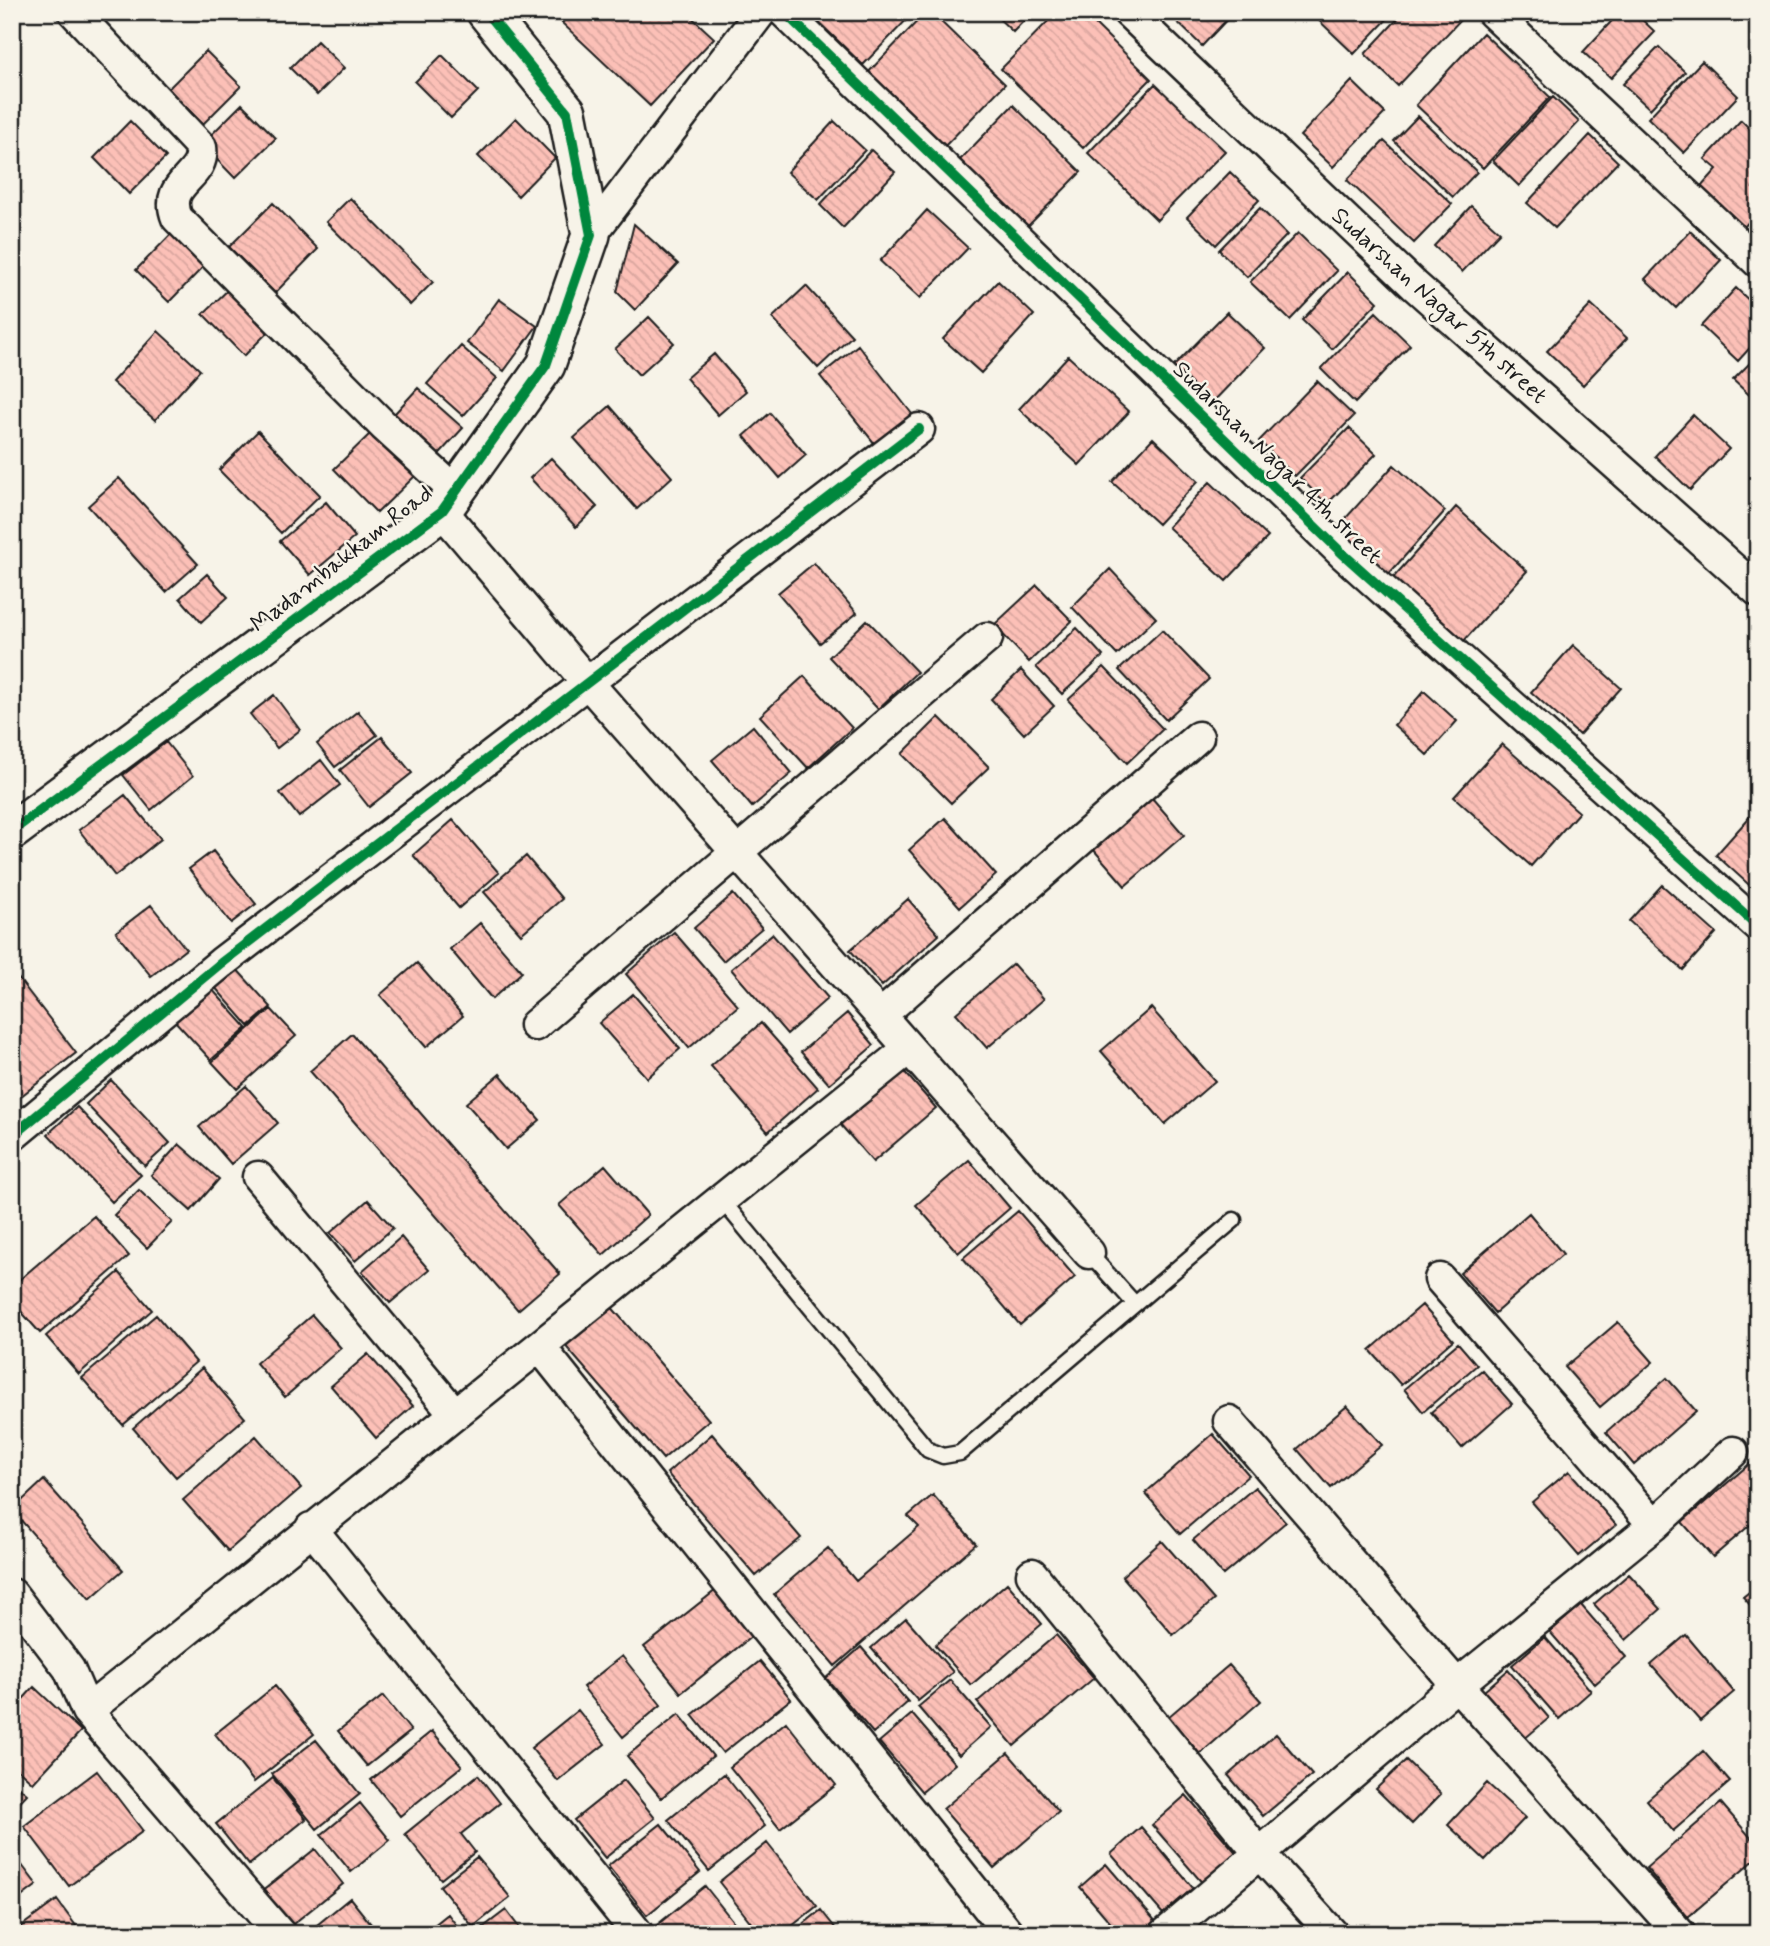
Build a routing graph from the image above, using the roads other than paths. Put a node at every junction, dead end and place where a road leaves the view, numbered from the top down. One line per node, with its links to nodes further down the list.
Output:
1 (74, 12): 10 (street)
2 (486, 12): 7 (street)
3 (761, 12): 7 (street)
4 (784, 12): 17 (street, Sudarshan Nagar 4th street)
5 (1128, 12): 11 (street, Sudarshan Nagar 5th street)
6 (1492, 12): 8 (street)
7 (591, 235): 10 (street, Madambakkam Road)
8 (1758, 262)
9 (919, 429): 13 (street)
10 (449, 501): 13 (street); 15 (street, Madambakkam Road)
11 (1758, 591)
12 (986, 638): 16 (street)
13 (587, 682): 16 (street); 21 (street)
14 (1198, 737): 18 (street)
15 (12, 831)
16 (735, 850): 18 (street); 19 (street)
17 (1758, 926)
18 (881, 1015): 20 (street)
19 (535, 1025)
20 (908, 1049): 23 (street); 25 (street)
21 (12, 1136)
22 (258, 1177): 29 (street)
23 (721, 1199): 27 (lane); 28 (street)
24 (1234, 1220): 27 (lane)
25 (1089, 1254): 27 (lane)
26 (1440, 1279): 32 (street)
27 (1135, 1304)
28 (540, 1347): 29 (street); 41 (street)
29 (455, 1414): 33 (street)
30 (1229, 1421): 36 (street)
31 (1733, 1452): 32 (street)
32 (1654, 1525): 36 (street)
33 (311, 1528): 37 (street); 40 (street)
34 (1032, 1574): 38 (street)
35 (12, 1594): 37 (street)
36 (1457, 1685): 38 (street); 44 (street)
37 (87, 1711): 39 (street)
38 (1259, 1853): 42 (street); 43 (street)
39 (280, 1934)
40 (638, 1934)
41 (1009, 1934)
42 (1165, 1934)
43 (1333, 1934)
44 (1680, 1934)

